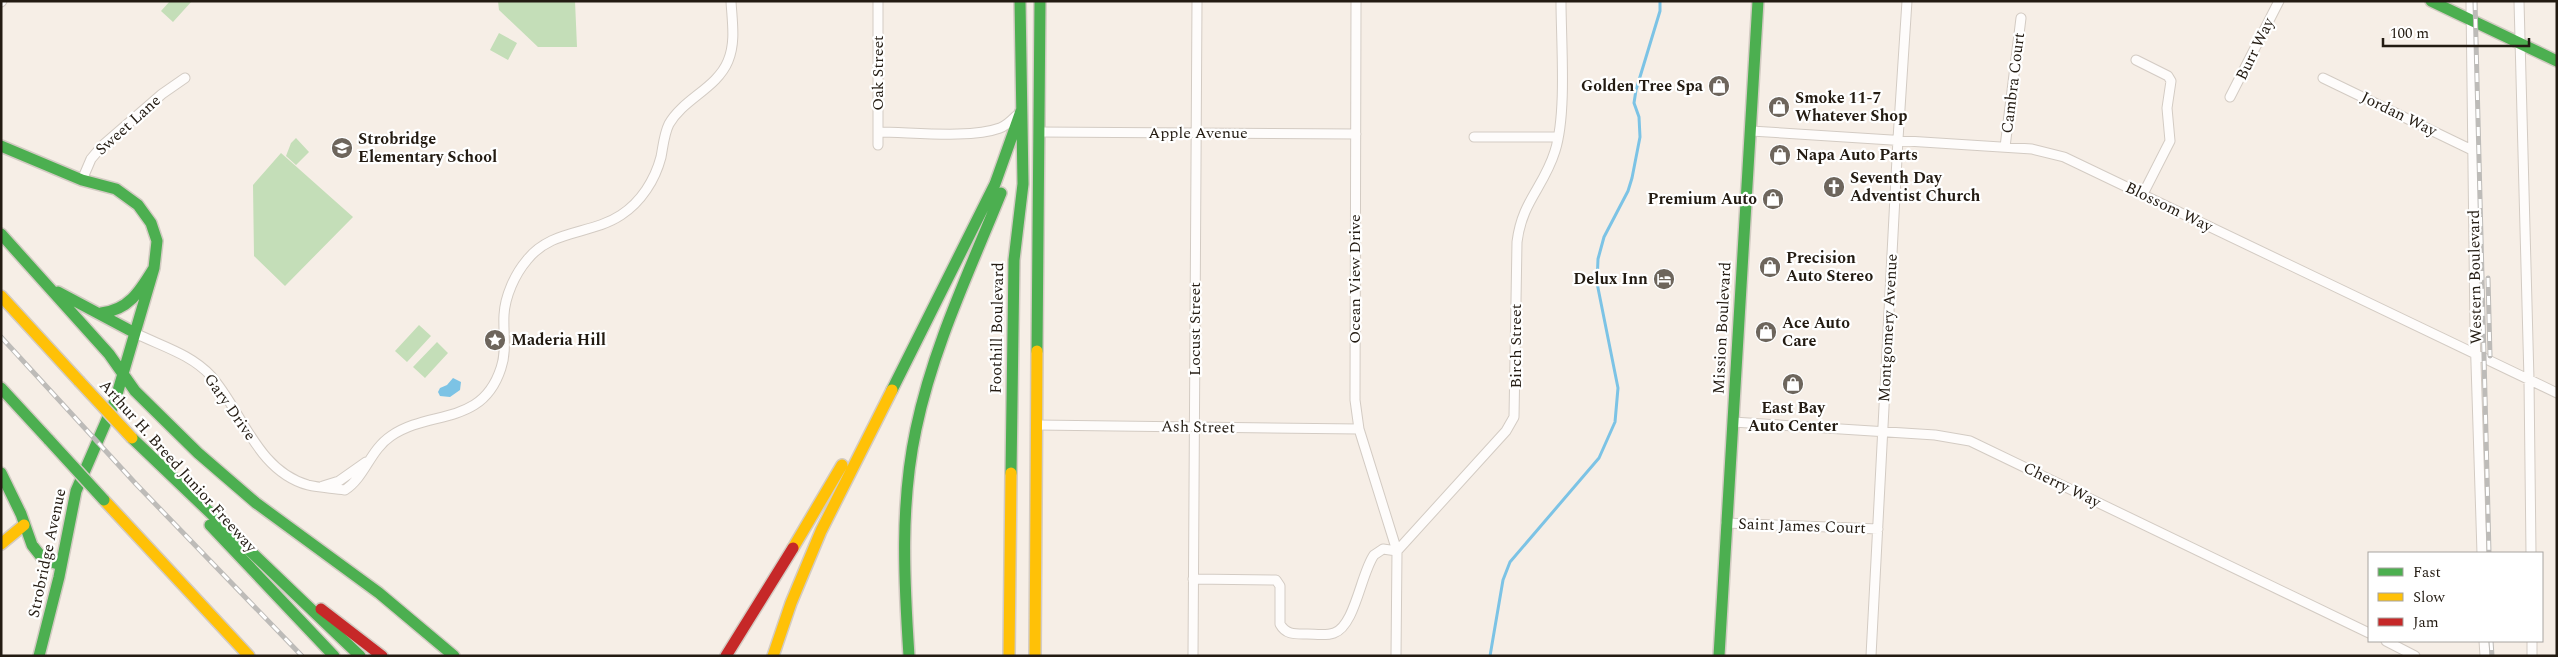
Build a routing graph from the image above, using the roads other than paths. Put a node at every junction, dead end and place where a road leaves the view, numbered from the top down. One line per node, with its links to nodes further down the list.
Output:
1 (731, 1): 43 (street, Gary Drive)
2 (878, 1): 24 (street, Oak Street)
3 (1020, 1): 22 (main road, Foothill Boulevard)
4 (1040, 1): 25 (main road)
5 (1196, 1): 26 (street, Locust Street)
6 (1356, 1): 27 (street, Ocean View Drive)
7 (1561, 1): 29 (street, Birch Street)
8 (1758, 1): 23 (main road, Mission Boulevard)
9 (1907, 1): 30 (street, Montgomery Avenue)
10 (2279, 1): 21 (street, Burr Way)
11 (2431, 1): 15 (main road)
12 (2470, 1): 15 (street, Western Boulevard)
13 (2518, 1): 16 (street)
14 (2021, 18): 33 (street, Cambra Court)
15 (2471, 20): 16 (main road); 34 (street, Western Boulevard)
16 (2519, 43): 18 (main road); 46 (street)
17 (2136, 60): 36 (street)
18 (2557, 61)
19 (185, 78): 35 (street, Sweet Lane)
20 (2323, 78): 34 (street, Jordan Way)
21 (2230, 97)
22 (1021, 111): 24 (street); 41 (main road); 70 (main road, Foothill Boulevard); 79 (main road)
23 (1751, 131): 30 (street, Blossom Way); 49 (main road, Mission Boulevard)
24 (878, 132): 31 (street, Oak Street)
25 (1040, 132): 26 (street, Apple Avenue); 50 (main road)
26 (1195, 132): 27 (street, Apple Avenue); 51 (street, Locust Street)
27 (1356, 134): 52 (street, Ocean View Drive)
28 (1474, 137): 29 (street)
29 (1558, 137): 60 (street, Birch Street)
30 (1898, 139): 33 (street, Blossom Way); 53 (street, Montgomery Avenue)
31 (878, 145)
32 (1, 146): 35 (main road, Strobridge Avenue)
33 (2005, 147): 36 (street, Blossom Way)
34 (2474, 151): 44 (street, Western Boulevard)
35 (82, 180): 38 (main road, Strobridge Avenue)
36 (2143, 194): 44 (street, Blossom Way)
37 (1, 234): 39 (main road)
38 (154, 268): 42 (main road); 43 (main road, Strobridge Avenue)
39 (47, 286): 42 (main road); 45 (main road)
40 (1, 296): 54 (main road, Arthur H. Breed Junior Freeway, bridge)
41 (934, 305): 77 (main road); 78 (main road)
42 (101, 313): 43 (main road)
43 (135, 333): 45 (main road, Strobridge Avenue)
44 (2476, 356): 46 (street, Blossom Way); 61 (street, Western Boulevard)
45 (123, 372): 63 (main road, Strobridge Avenue); 76 (main road)
46 (2529, 380): 48 (street, Blossom Way); 62 (street)
47 (1, 388): 72 (main road, bridge)
48 (2557, 394)
49 (1733, 422): 53 (street, Cherry Way); 56 (main road, Mission Boulevard)
50 (1037, 425): 51 (street, Ash Street); 80 (main road)
51 (1195, 427): 52 (street, Ash Street); 64 (street, Locust Street)
52 (1359, 429): 60 (street, Ocean View Drive)
53 (1883, 432): 58 (street, Montgomery Avenue); 66 (street, Cherry Way)
54 (132, 438): 65 (main road); 73 (main road, Arthur H. Breed Junior Freeway)
55 (1, 472): 57 (main road)
56 (1726, 523): 58 (street, Saint James Court); 83 (main road, Mission Boulevard)
57 (24, 525): 59 (main road, Strobridge Avenue); 63 (main road)
58 (1878, 529): 84 (street, Montgomery Avenue)
59 (1, 544)
60 (1397, 552): 64 (street); 82 (street)
61 (2482, 552)
62 (2531, 552)
63 (61, 565): 71 (main road, Strobridge Avenue)
64 (1193, 579): 81 (street, Locust Street)
65 (286, 585): 74 (main road); 75 (main road)
66 (2368, 633)
67 (2388, 642): 85 (street)
68 (2484, 642): 86 (street)
69 (2532, 642): 87 (street)
70 (1011, 653)
71 (39, 656)
72 (249, 656)
73 (334, 656)
74 (360, 656)
75 (382, 656)
76 (454, 656)
77 (726, 656)
78 (773, 656)
79 (909, 656)
80 (1036, 656)
81 (1193, 656)
82 (1396, 656)
83 (1719, 656)
84 (1871, 656)
85 (2415, 656)
86 (2485, 656)
87 (2532, 656)

